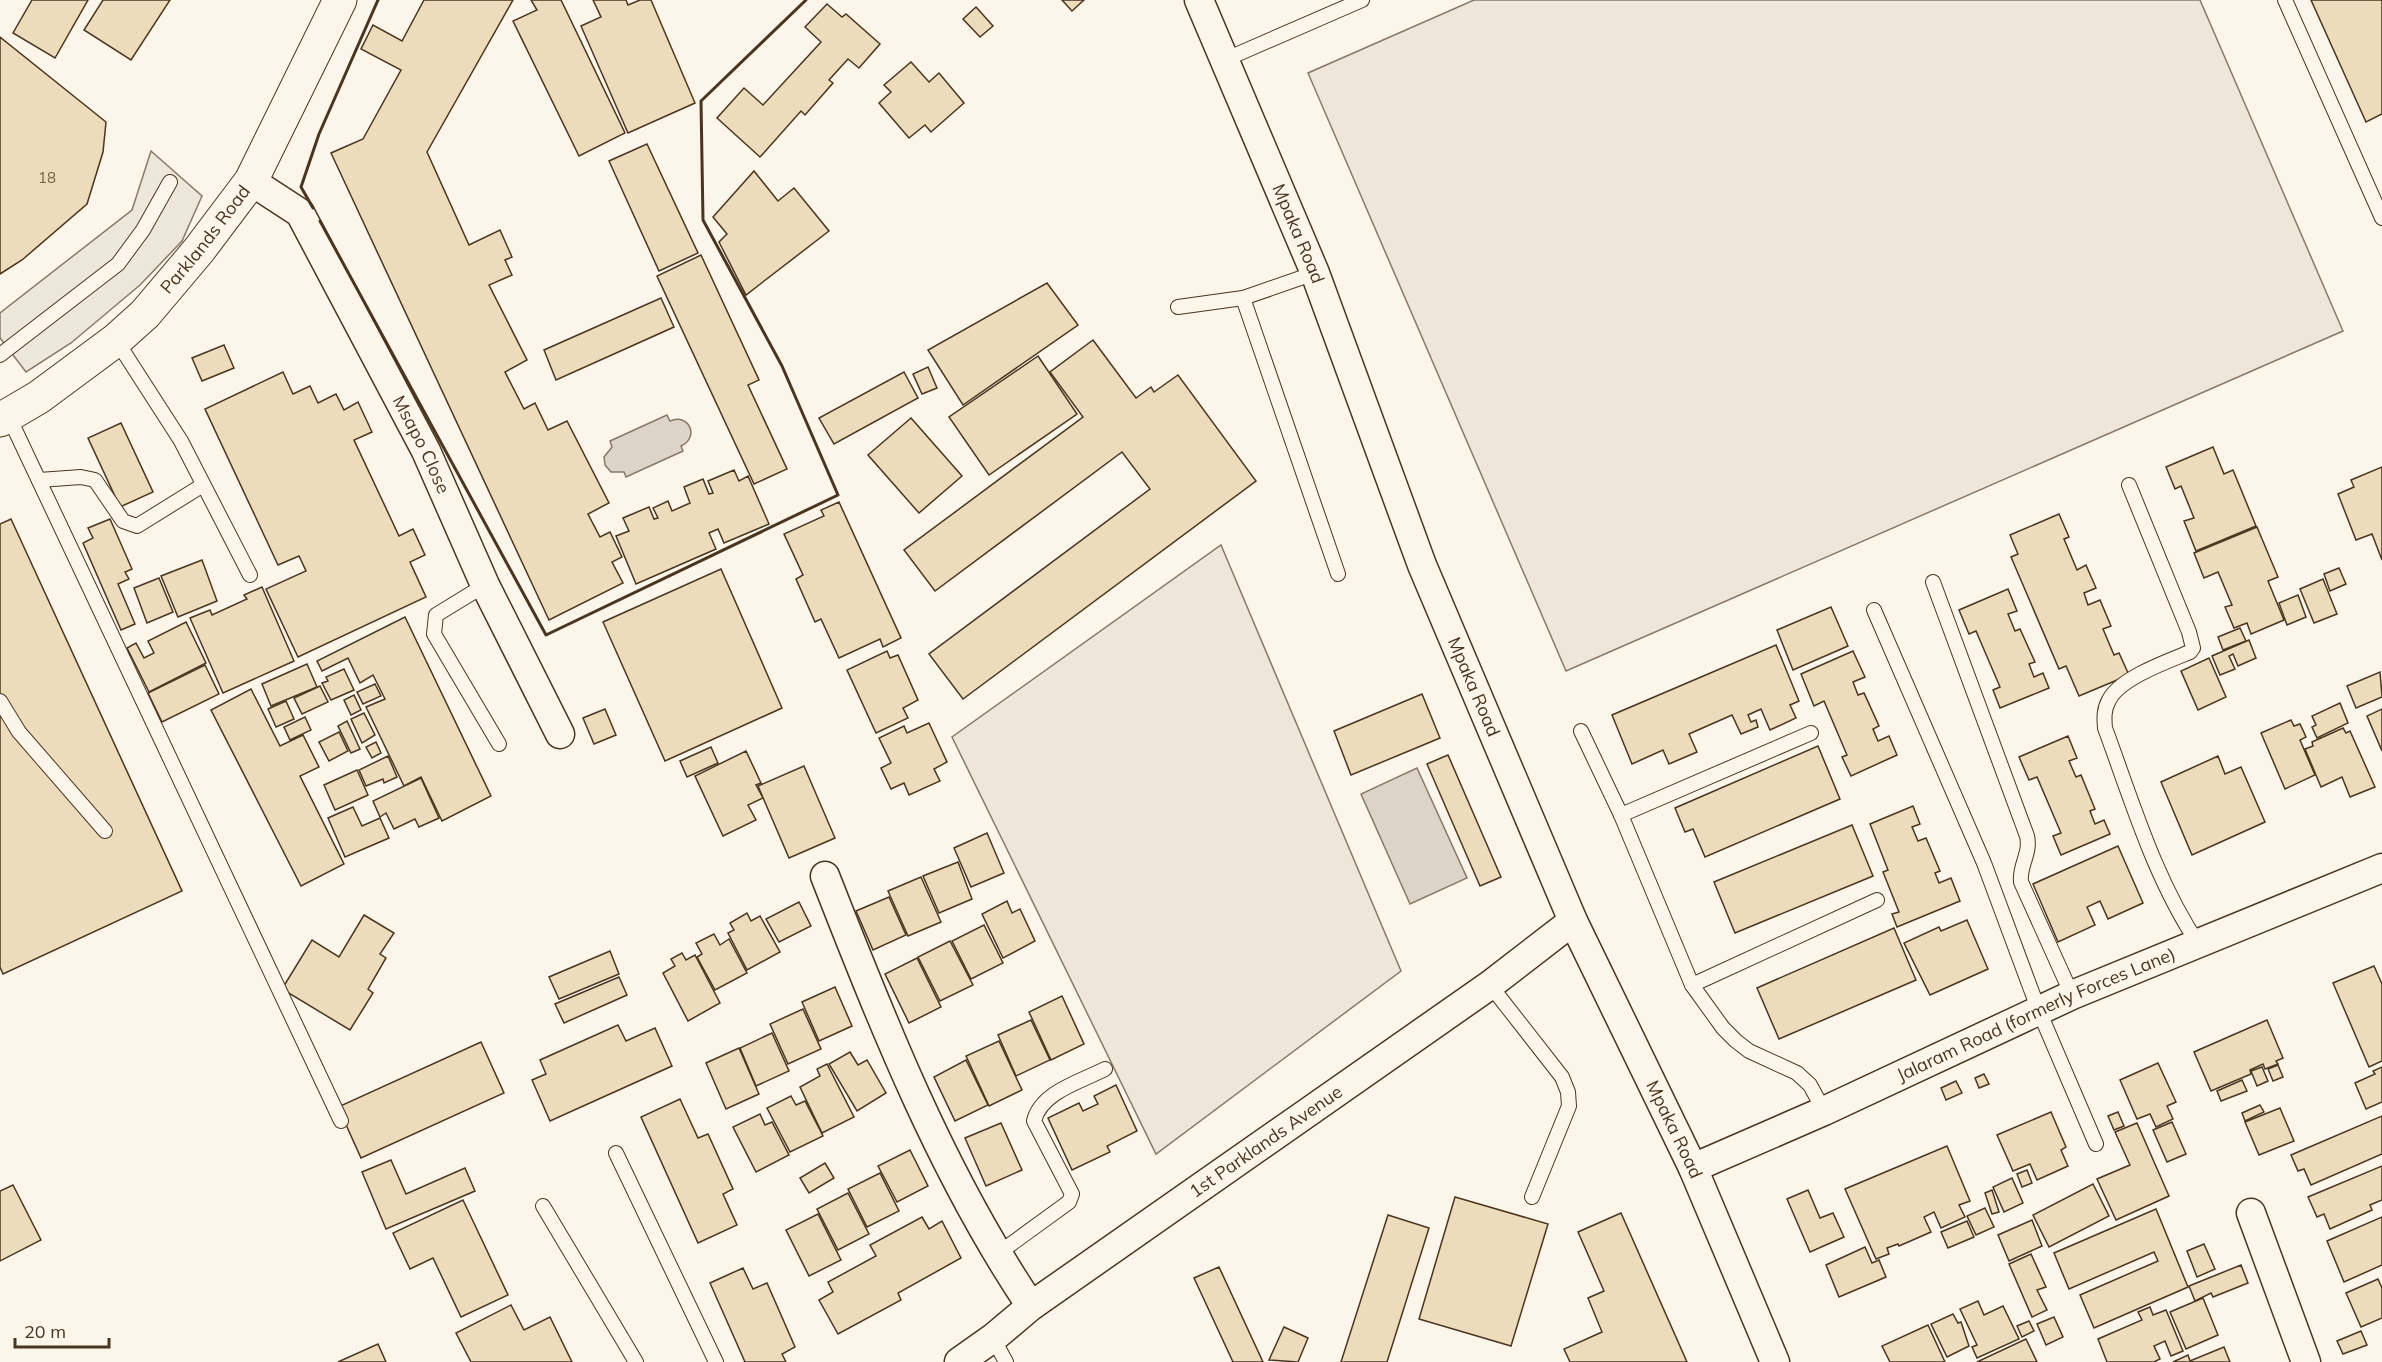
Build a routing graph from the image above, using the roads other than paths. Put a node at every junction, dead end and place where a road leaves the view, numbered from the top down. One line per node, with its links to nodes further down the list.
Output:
1 (340, 0): 6 (main road, Parklands Road)
2 (1199, 0): 5 (street, Mpaka Road)
3 (1362, 0): 5 (lane)
4 (2285, 0): 8 (lane)
5 (1224, 60): 9 (street, Mpaka Road)
6 (251, 181): 12 (main road, Parklands Road); 21 (street, Msapo Close)
7 (170, 182): 13 (lane)
8 (2382, 218)
9 (1315, 273): 10 (lane); 33 (street, Mpaka Road)
10 (1243, 298): 11 (lane); 18 (lane)
11 (1178, 307)
12 (116, 340): 14 (main road, Parklands Road); 17 (lane)
13 (0, 355)
14 (4, 418): 15 (lane)
15 (39, 480): 17 (lane); 41 (lane)
16 (2129, 484): 34 (lane)
17 (203, 485): 19 (lane)
18 (1338, 574)
19 (250, 575)
20 (1933, 582): 37 (lane)
21 (485, 585): 26 (street, Msapo Close); 27 (lane)
22 (1875, 610): 38 (lane)
23 (0, 701): 29 (lane)
24 (1581, 731): 28 (lane)
25 (1811, 733): 28 (lane)
26 (560, 734)
27 (499, 744)
28 (1621, 815): 36 (lane)
29 (105, 831)
30 (2382, 868): 34 (street, Jalaram Road (formerly Forces Lane))
31 (825, 876): 48 (street)
32 (1876, 900): 36 (lane)
33 (1573, 921): 35 (street, 1st Parklands Avenue); 44 (street, Mpaka Road)
34 (2199, 945): 37 (street, Jalaram Road (formerly Forces Lane))
35 (1490, 985): 45 (lane); 49 (street, 1st Parklands Avenue)
36 (1692, 985): 40 (lane)
37 (2072, 995): 38 (street, Jalaram Road (formerly Forces Lane))
38 (2039, 1011): 40 (street, Jalaram Road (formerly Forces Lane)); 42 (lane)
39 (1105, 1069): 48 (lane)
40 (1824, 1111): 44 (street, Jalaram Road (formerly Forces Lane))
41 (341, 1121)
42 (2096, 1144)
43 (615, 1153): 52 (lane)
44 (1693, 1168): 54 (street, Mpaka Road)
45 (1532, 1197)
46 (543, 1206): 51 (lane)
47 (2251, 1213): 55 (street)
48 (996, 1255): 49 (street)
49 (1031, 1306): 50 (street, 1st Parklands Avenue)
50 (1000, 1350): 53 (street, 1st Parklands Avenue)
51 (636, 1362)
52 (716, 1362)
53 (959, 1362)
54 (1775, 1362)
55 (2306, 1362)

